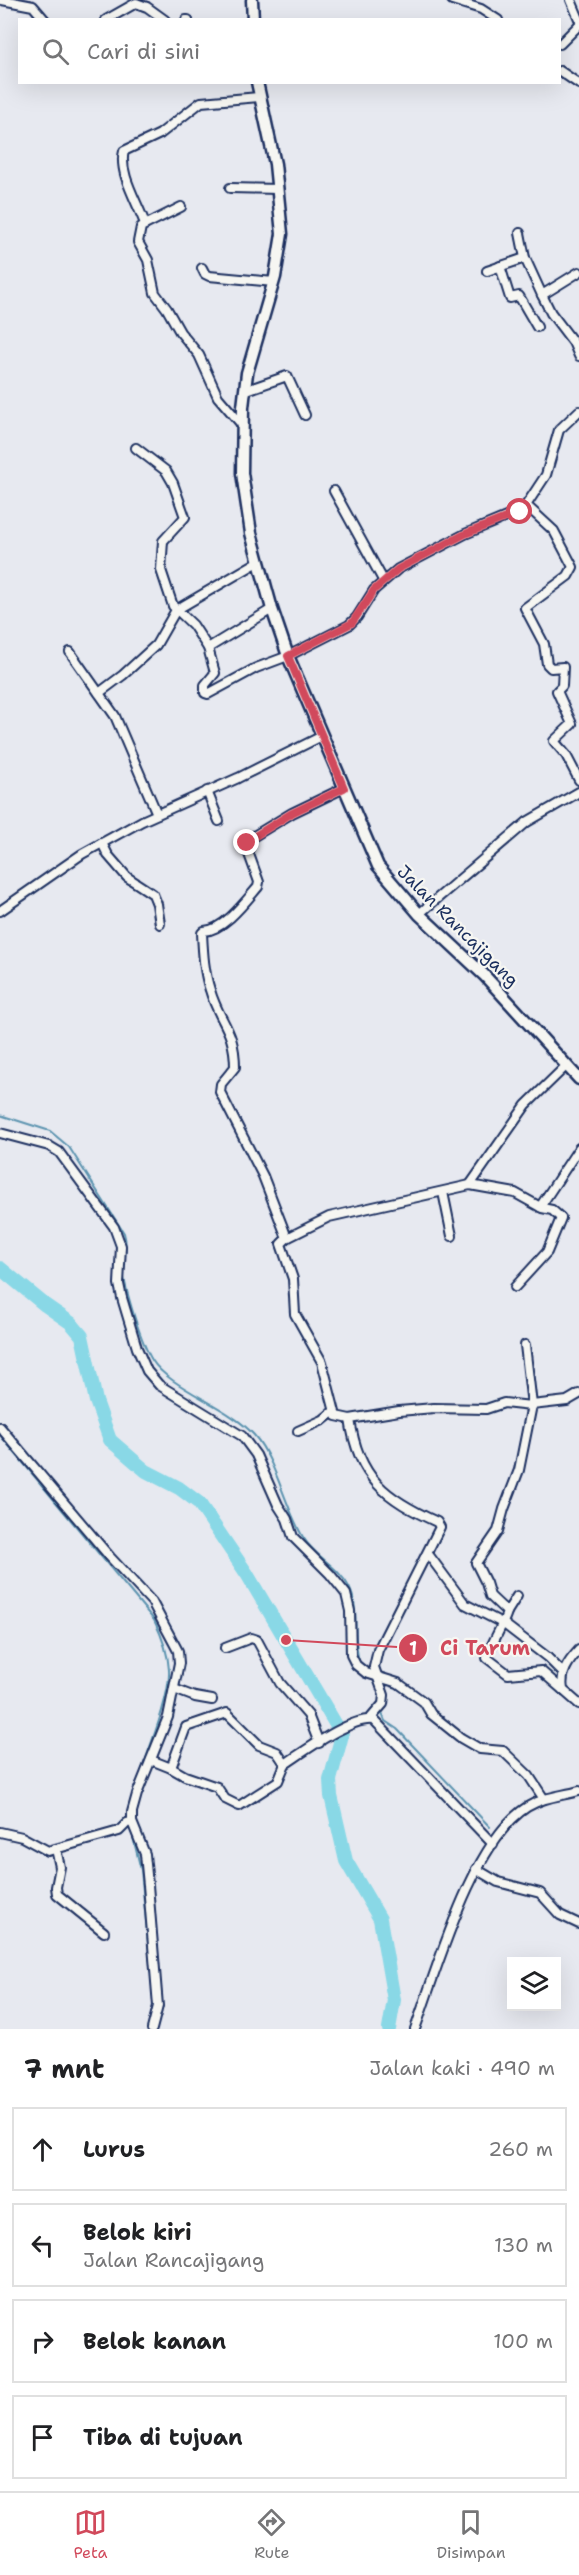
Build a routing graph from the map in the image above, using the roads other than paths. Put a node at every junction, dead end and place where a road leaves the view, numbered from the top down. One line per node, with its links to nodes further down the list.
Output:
1 (2, 0): 5 (street)
2 (252, 0): 8 (main road)
3 (452, 0): 9 (street)
4 (571, 0): 10 (street)
5 (43, 18)
6 (110, 18): 7 (street)
7 (162, 18)
8 (253, 18)
9 (495, 18)
10 (579, 20)
11 (579, 25): 12 (street)
12 (561, 43)
13 (561, 71): 15 (street)
14 (257, 84): 16 (main road, Jalan Rancajigang)
15 (579, 84)
16 (259, 97): 18 (main road, Jalan Rancajigang); 20 (street)
17 (230, 188): 18 (street)
18 (278, 189): 27 (main road, Jalan Rancajigang)
19 (181, 207): 20 (street)
20 (145, 224): 34 (street)
21 (520, 233): 22 (street)
22 (525, 258): 23 (street); 28 (street)
23 (500, 266): 25 (street); 29 (street)
24 (202, 268): 27 (street)
25 (487, 271)
26 (579, 272): 28 (street)
27 (274, 282): 31 (main road, Jalan Rancajigang)
28 (542, 295): 30 (street)
29 (537, 327)
30 (579, 356)
31 (244, 391): 33 (street); 34 (main road, Jalan Rancajigang)
32 (579, 411): 37 (street)
33 (305, 415)
34 (243, 426): 38 (main road, Jalan Rancajigang)
35 (136, 448): 41 (street)
36 (334, 491): 39 (street)
37 (528, 504): 39 (street); 47 (street)
38 (258, 562): 40 (main road, Jalan Rancajigang); 41 (street)
39 (383, 580): 44 (street)
40 (272, 609): 42 (street); 44 (main road, Jalan Rancajigang)
41 (176, 610): 42 (street); 45 (street)
42 (208, 648): 44 (street)
43 (70, 652): 45 (street)
44 (288, 656): 46 (main road, Jalan Rancajigang)
45 (99, 693): 51 (street)
46 (322, 736): 48 (main road, Jalan Rancajigang); 49 (street)
47 (579, 780)
48 (344, 788): 55 (main road, Jalan Rancajigang); 65 (street)
49 (207, 791): 51 (street); 52 (street)
50 (579, 792): 55 (street)
51 (157, 814): 53 (street)
52 (219, 821)
53 (102, 843): 54 (street); 56 (street)
54 (0, 911)
55 (419, 914): 57 (main road, Jalan Rancajigang)
56 (160, 924)
57 (567, 1065): 58 (main road, Jalan Rancajigang); 61 (street)
58 (579, 1079)
59 (0, 1133): 81 (street)
60 (579, 1148): 63 (street)
61 (470, 1185): 62 (street); 63 (street)
62 (443, 1192): 64 (street); 65 (street)
63 (540, 1207): 66 (street)
64 (452, 1236)
65 (286, 1238): 70 (street)
66 (515, 1287)
67 (525, 1345): 69 (street)
68 (579, 1394): 69 (street)
69 (532, 1405): 71 (street); 76 (street)
70 (334, 1410): 71 (street); 73 (street)
71 (350, 1419): 74 (street)
72 (0, 1427): 82 (street)
73 (298, 1431)
74 (428, 1554): 77 (street); 81 (street)
75 (517, 1596): 76 (street)
76 (507, 1612): 77 (street)
77 (504, 1624): 80 (street); 83 (street)
78 (225, 1648): 87 (street)
79 (579, 1650): 80 (street)
80 (563, 1673): 83 (street)
81 (374, 1674): 86 (street); 92 (street)
82 (174, 1689): 84 (street); 88 (street)
83 (563, 1689): 85 (street)
84 (212, 1700)
85 (579, 1704)
86 (366, 1720): 87 (street); 95 (street)
87 (319, 1743): 89 (street)
88 (151, 1760): 90 (street); 93 (street)
89 (285, 1764): 90 (street); 90 (street)
90 (171, 1768)
91 (579, 1791): 92 (street)
92 (544, 1799): 95 (street)
93 (130, 1822): 96 (street); 100 (street)
94 (0, 1832): 96 (street)
95 (493, 1844): 97 (street)
96 (56, 1849): 99 (street)
97 (477, 1869): 98 (street); 101 (street)
98 (579, 1924)
99 (104, 1932)
100 (152, 2029)
101 (415, 2029)

